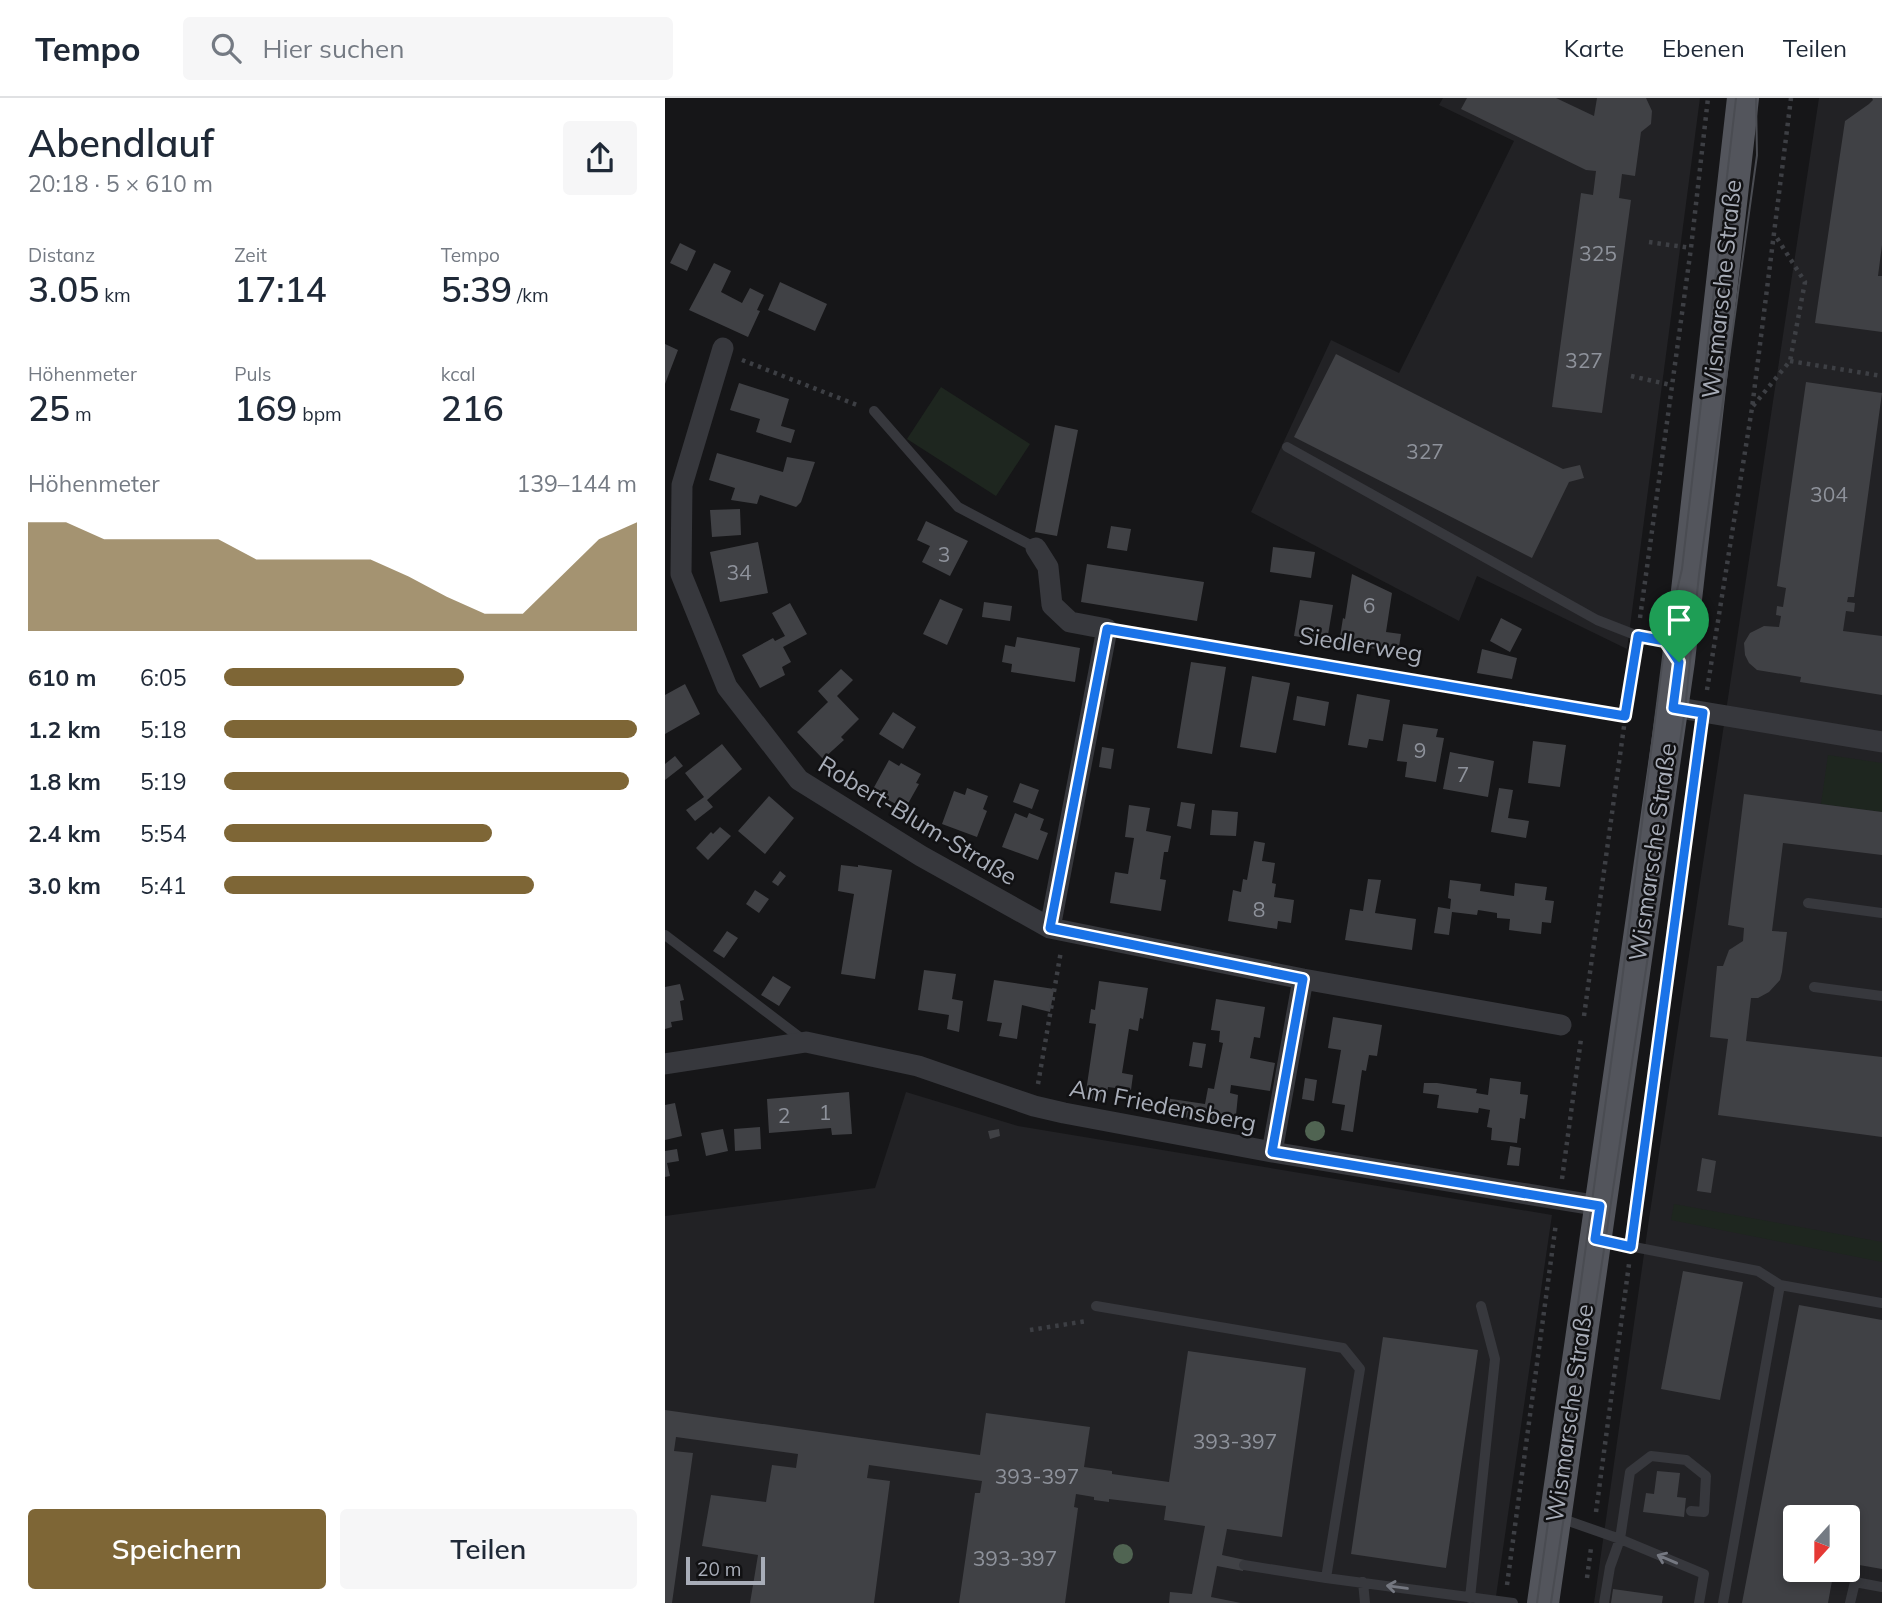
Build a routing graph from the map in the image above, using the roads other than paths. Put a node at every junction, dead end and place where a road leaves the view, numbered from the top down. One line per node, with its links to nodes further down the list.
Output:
1 (1743, 98): 7 (main road, Wismarsche Straße)
2 (723, 348): 13 (street, Robert-Blum-Straße)
3 (874, 411): 5 (lane, Siedlerweg)
4 (1287, 447): 7 (lane)
5 (1037, 548): 6 (street, Siedlerweg)
6 (1107, 629): 8 (lane, Siedlerweg); 13 (street)
7 (1679, 662): 9 (main road, Wismarsche Straße)
8 (1503, 694)
9 (1673, 708): 10 (street); 22 (main road, Wismarsche Straße)
10 (1882, 742)
11 (1808, 903): 12 (lane)
12 (1882, 913)
13 (1057, 929): 15 (street, Robert-Blum-Straße)
14 (665, 935): 19 (lane, Am Friedensberg)
15 (1303, 979): 18 (street, Robert-Blum-Straße); 21 (street)
16 (1814, 988): 17 (lane)
17 (1882, 996)
18 (1561, 1025)
19 (806, 1041): 20 (street, Am Friedensberg); 21 (street, Am Friedensberg)
20 (665, 1064)
21 (1272, 1152): 22 (street, Am Friedensberg)
22 (1600, 1206): 23 (main road, Wismarsche Straße)
23 (1595, 1239): 24 (lane); 29 (main road, Wismarsche Straße)
24 (1780, 1285): 25 (lane); 42 (lane)
25 (1882, 1303)
26 (1095, 1306): 32 (lane)
27 (1481, 1306): 35 (lane)
28 (1691, 1511): 30 (lane)
29 (1554, 1516): 30 (lane); 39 (main road, Wismarsche Straße)
30 (1620, 1539): 40 (lane); 41 (lane, one-way to 30)
31 (1244, 1565): 32 (lane)
32 (1326, 1578): 33 (lane)
33 (1363, 1582): 35 (lane, one-way to 33); 37 (lane)
34 (1882, 1587): 43 (lane)
35 (1470, 1598): 36 (lane)
36 (1504, 1602): 38 (lane)
37 (1366, 1603)
38 (1513, 1603)
39 (1543, 1603)
40 (1604, 1603)
41 (1699, 1603)
42 (1723, 1603)
43 (1850, 1603)

